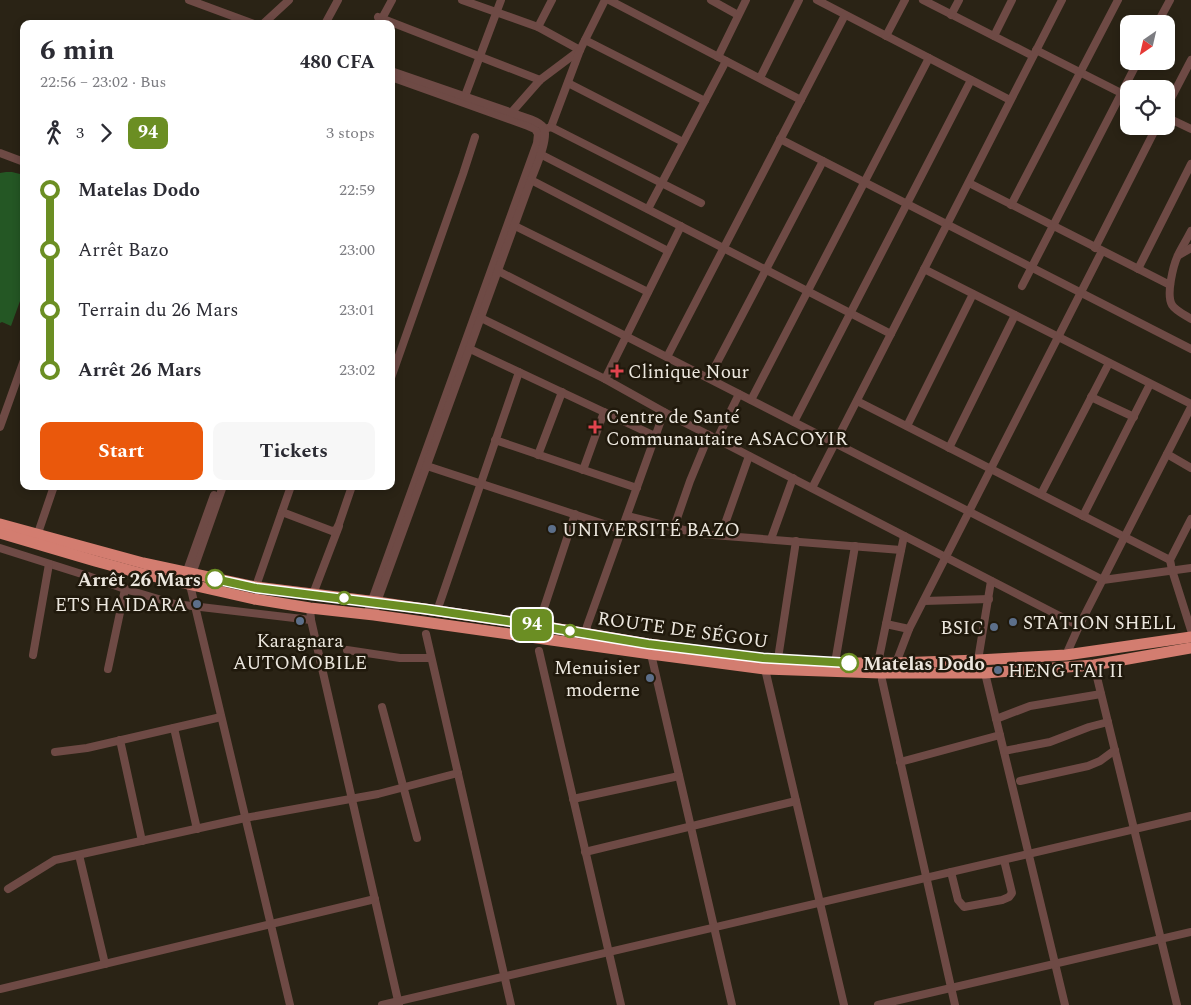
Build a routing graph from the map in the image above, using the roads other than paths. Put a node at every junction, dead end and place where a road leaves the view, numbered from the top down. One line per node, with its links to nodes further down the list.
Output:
1 (189, 0): 27 (street)
2 (289, 0): 28 (street)
3 (338, 0): 29 (street)
4 (386, 0): 30 (street)
5 (392, 0): 31 (street)
6 (462, 0): 22 (street)
7 (501, 0): 22 (street)
8 (552, 0): 33 (street)
9 (605, 0): 36 (street)
10 (610, 0): 40 (street)
11 (711, 0): 25 (street)
12 (746, 0): 25 (street)
13 (799, 0): 47 (street)
14 (817, 0): 23 (street)
15 (905, 0): 34 (street)
16 (923, 0): 24 (street)
17 (959, 0): 24 (street)
18 (1012, 0): 35 (street)
19 (1062, 0): 38 (street)
20 (1118, 0): 45 (street)
21 (1170, 0): 26 (street)
22 (496, 13): 33 (street); 39 (street)
23 (845, 14): 34 (street); 54 (street)
24 (951, 14): 35 (street)
25 (738, 15): 40 (street)
26 (1162, 15)
27 (243, 20)
28 (267, 20)
29 (327, 20)
30 (378, 20)
31 (379, 20)
32 (395, 27): 39 (street)
33 (538, 27): 37 (street)
34 (886, 36): 41 (street)
35 (994, 36): 38 (street)
36 (585, 40): 37 (street); 56 (street)
37 (580, 50): 48 (street); 50 (street)
38 (1035, 53): 45 (street); 55 (street)
39 (480, 57): 48 (street); 53 (street)
40 (718, 57): 43 (street)
41 (929, 58): 49 (street); 72 (street)
42 (1191, 60): 51 (street)
43 (726, 61): 47 (street); 56 (street)
44 (395, 72): 53 (street)
45 (1080, 72): 52 (street); 77 (street)
46 (395, 78): 61 (street)
47 (760, 78): 54 (street)
48 (540, 80): 58 (street)
49 (971, 80): 55 (street); 76 (street)
50 (568, 83): 61 (street); 65 (street)
51 (1175, 91)
52 (1120, 92)
53 (465, 96): 58 (street)
54 (801, 100): 64 (street)
55 (1010, 100): 73 (street)
56 (705, 101): 65 (street)
57 (1120, 104): 82 (street)
58 (511, 112): 61 (street)
59 (1175, 121): 60 (street)
60 (1191, 129)
61 (544, 130): 67 (street); 74 (street); 186 (street)
62 (1153, 135): 86 (street)
63 (475, 137): 111 (street)
64 (780, 139): 69 (street); 84 (street)
65 (683, 142): 74 (street)
66 (0, 153): 68 (street)
67 (540, 154): 71 (street); 78 (street)
68 (20, 160)
69 (823, 161): 72 (street); 92 (street)
70 (1191, 164): 91 (street)
71 (531, 180): 80 (street); 87 (street)
72 (864, 182): 76 (street); 96 (street)
73 (968, 182): 77 (street); 79 (street)
74 (662, 183): 75 (street); 78 (street)
75 (701, 203)
76 (907, 204): 79 (street); 100 (street)
77 (1011, 205): 82 (street)
78 (648, 209): 81 (street)
79 (947, 224): 89 (street); 90 (street)
80 (515, 226): 93 (street); 97 (street)
81 (681, 226): 84 (street); 87 (street)
82 (1053, 226): 86 (street); 89 (street)
83 (1191, 231): 88 (street)
84 (724, 248): 92 (street); 109 (street)
85 (1191, 248): 88 (street)
86 (1099, 249): 91 (street); 98 (street)
87 (668, 251): 97 (street)
88 (1178, 256): 94 (street)
89 (1032, 268): 95 (street); 98 (street)
90 (924, 269): 99 (street); 104 (street)
91 (1138, 269): 94 (street)
92 (766, 270): 96 (street); 114 (street)
93 (498, 271): 102 (street); 105 (street)
94 (1170, 285): 103 (street)
95 (1022, 286)
96 (808, 291): 100 (street); 120 (street)
97 (648, 292): 105 (street)
98 (1081, 293): 106 (street); 108 (street)
99 (974, 294): 101 (street); 127 (street)
100 (850, 313): 104 (street); 126 (street)
101 (1015, 315): 106 (street); 134 (street)
102 (481, 318): 107 (street); 115 (street)
103 (1191, 319)
104 (891, 334): 121 (street)
105 (626, 336): 109 (street); 115 (street)
106 (1059, 337): 110 (street); 140 (street)
107 (470, 349): 113 (street); 138 (street)
108 (1191, 349)
109 (667, 357): 114 (street)
110 (1109, 363): 116 (street); 119 (street)
111 (395, 367)
112 (20, 371): 128 (street)
113 (519, 372): 117 (street); 132 (street)
114 (709, 378): 118 (street)
115 (605, 379): 124 (street)
116 (1150, 384): 122 (street); 125 (street)
117 (562, 392): 123 (street); 136 (street)
118 (738, 394): 120 (street); 131 (street)
119 (1091, 397): 125 (street); 152 (street)
120 (751, 400): 126 (street)
121 (857, 401): 127 (street); 133 (street)
122 (1191, 406): 135 (street)
123 (604, 412): 130 (street); 141 (street)
124 (664, 412): 129 (street); 130 (street)
125 (1134, 417): 157 (street)
126 (794, 422): 133 (street)
127 (907, 426): 134 (street)
128 (0, 427)
129 (709, 435): 131 (street); 161 (street)
130 (655, 436): 144 (street)
131 (717, 439): 137 (street)
132 (495, 440): 136 (street); 143 (street)
133 (836, 443): 145 (street); 154 (street)
134 (949, 448): 140 (street)
135 (1167, 454): 139 (street); 166 (street)
136 (538, 455): 141 (street)
137 (749, 456): 142 (street); 164 (street)
138 (427, 466): 143 (street); 186 (street)
139 (1191, 468)
140 (991, 469): 152 (street); 154 (street)
141 (583, 470): 144 (street)
142 (793, 478): 145 (street); 168 (street)
143 (480, 483): 155 (street); 188 (street)
144 (637, 488): 156 (street)
145 (812, 488): 165 (street)
146 (47, 490): 167 (street)
147 (52, 490): 167 (street)
148 (216, 490): 178 (street)
149 (221, 490): 178 (street)
150 (290, 490): 153 (street)
151 (351, 490): 160 (street)
152 (1041, 494): 157 (street)
153 (282, 512): 160 (street); 182 (street)
154 (969, 512): 173 (street); 179 (street)
155 (575, 514): 162 (street); 191 (street)
156 (627, 516): 161 (street); 162 (street)
157 (1083, 516): 166 (street)
158 (1191, 518): 174 (street)
159 (0, 524): 167 (highway, ROUTE DE SÉGOU)
160 (340, 524): 183 (street)
161 (674, 527): 164 (street)
162 (622, 530): 197 (street)
163 (0, 533): 167 (highway, ROUTE DE SÉGOU)
164 (721, 535): 168 (street)
165 (904, 536): 172 (street); 173 (street)
166 (1124, 537): 174 (street); 179 (street)
167 (33, 539): 178 (highway, ROUTE DE SÉGOU)
168 (771, 539): 169 (street)
169 (796, 541): 170 (street); 202 (street)
170 (855, 546): 172 (street); 208 (street)
171 (0, 548): 175 (street)
172 (901, 550): 192 (street)
173 (946, 557): 180 (street); 185 (street)
174 (1170, 560): 177 (street)
175 (49, 564): 181 (street); 204 (street)
176 (1191, 568): 177 (street)
177 (1172, 570): 179 (street); 195 (street)
178 (188, 578): 182 (highway, ROUTE DE SÉGOU); 187 (street)
179 (1102, 580): 193 (street)
180 (992, 581): 184 (street); 193 (street)
181 (125, 589): 187 (street); 212 (street)
182 (255, 593): 183 (highway, ROUTE DE SÉGOU); 189 (highway, ROUTE DE SÉGOU)
183 (313, 594): 186 (highway, ROUTE DE SÉGOU)
184 (989, 599): 185 (street); 207 (street)
185 (924, 601): 194 (street)
186 (374, 602): 188 (highway, ROUTE DE SÉGOU); 190 (street)
187 (195, 607): 189 (street); 218 (street)
188 (436, 611): 197 (highway, ROUTE DE SÉGOU)
189 (310, 614): 190 (highway, ROUTE DE SÉGOU); 232 (street)
190 (370, 615): 203 (highway, ROUTE DE SÉGOU)
191 (541, 617)
192 (886, 624): 194 (street); 209 (street)
193 (1079, 626): 205 (street)
194 (909, 629): 210 (street)
195 (1191, 630)
196 (426, 634): 206 (street)
197 (586, 634): 208 (highway, ROUTE DE SÉGOU)
198 (1191, 637): 205 (highway, ROUTE DE SÉGOU)
199 (1191, 648): 211 (highway, ROUTE DE SÉGOU)
200 (347, 650): 206 (street)
201 (539, 651): 233 (street)
202 (779, 652)
203 (651, 654): 213 (highway, ROUTE DE SÉGOU); 229 (street)
204 (33, 655)
205 (1066, 655): 207 (highway, ROUTE DE SÉGOU)
206 (431, 658): 228 (street)
207 (978, 660): 210 (highway, ROUTE DE SÉGOU)
208 (835, 663): 209 (highway, ROUTE DE SÉGOU)
209 (878, 663): 210 (highway, ROUTE DE SÉGOU)
210 (896, 663)
211 (1094, 665): 214 (highway, ROUTE DE SÉGOU); 216 (street)
212 (108, 669)
213 (765, 669): 214 (highway, ROUTE DE SÉGOU); 234 (street)
214 (985, 673): 219 (street)
215 (882, 680): 227 (street)
216 (1101, 694): 219 (street); 220 (street)
217 (382, 707): 231 (street)
218 (221, 717): 221 (street); 236 (street)
219 (996, 719): 222 (street)
220 (1108, 722): 224 (street); 225 (street)
221 (174, 728): 223 (street); 238 (street)
222 (1000, 735): 225 (street); 227 (street)
223 (120, 740): 226 (street); 241 (street)
224 (1115, 750): 230 (street); 239 (street)
225 (1004, 751): 243 (street)
226 (55, 752)
227 (900, 762): 247 (street)
228 (458, 773): 231 (street); 258 (street)
229 (679, 776): 233 (street); 237 (street)
230 (1020, 781)
231 (403, 787): 232 (street); 240 (street)
232 (352, 798): 236 (street); 249 (street)
233 (573, 799): 242 (street)
234 (796, 801): 237 (street); 250 (street)
235 (1191, 816): 239 (street)
236 (245, 818): 238 (street); 251 (street)
237 (691, 827): 242 (street); 252 (street)
238 (197, 829): 241 (street)
239 (1134, 829): 243 (street); 254 (street)
240 (417, 838)
241 (142, 841): 244 (street)
242 (585, 852): 255 (street)
243 (1029, 854): 245 (street); 257 (street)
244 (78, 855): 248 (street); 256 (street)
245 (1004, 860): 246 (street); 246 (street)
246 (951, 872): 247 (street)
247 (926, 878): 250 (street); 259 (street)
248 (8, 889)
249 (375, 899): 251 (street); 261 (street)
250 (820, 903): 252 (street); 267 (street)
251 (271, 924): 256 (street); 262 (street)
252 (714, 928): 255 (street); 266 (street)
253 (1191, 932): 254 (street)
254 (1161, 939): 257 (street); 271 (street)
255 (608, 952): 258 (street); 265 (street)
256 (104, 964): 260 (street)
257 (1055, 964): 259 (street); 270 (street)
258 (504, 976): 261 (street); 264 (street)
259 (951, 988): 268 (street); 269 (street)
260 (0, 989)
261 (399, 1003): 263 (street)
262 (290, 1005)
263 (382, 1005)
264 (511, 1005)
265 (621, 1005)
266 (732, 1005)
267 (844, 1005)
268 (878, 1005)
269 (955, 1005)
270 (1065, 1005)
271 (1177, 1005)

